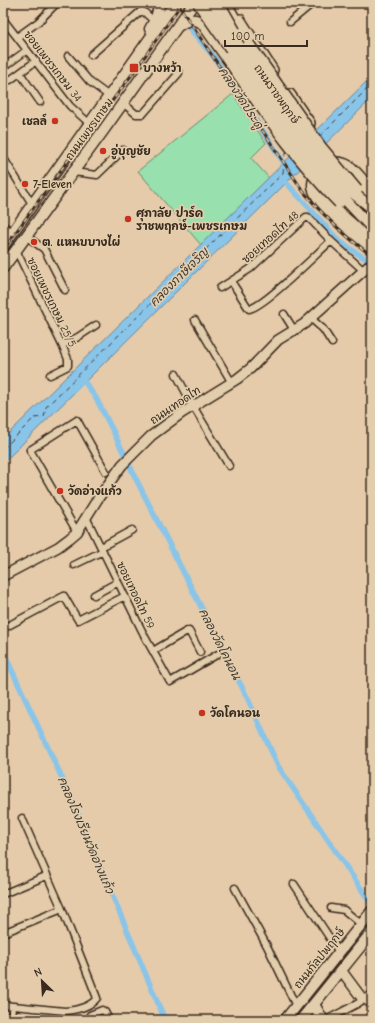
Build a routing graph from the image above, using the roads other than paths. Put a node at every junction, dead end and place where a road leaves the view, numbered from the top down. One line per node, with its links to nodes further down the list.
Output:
1 (57, 3): 16 (street)
2 (160, 3): 12 (main road)
3 (175, 3): 25 (main road, ถนนเพชรเกษม)
4 (194, 3): 15 (main road, ถนนเพชรเกษม)
5 (198, 3): 39 (main road, ถนนราชพฤกษ์, bridge)
6 (209, 3): 20 (main road, ถนนราชพฤกษ์, bridge)
7 (219, 3): 20 (main road, bridge)
8 (311, 4): 13 (street)
9 (228, 7): 14 (main road); 14 (main road); 37 (main road, bridge)
10 (3, 19): 16 (street, ซอยเพชรเกษม 34)
11 (199, 20): 14 (main road); 15 (main road); 39 (main road, bridge)
12 (154, 21): 18 (street); 25 (main road)
13 (290, 22)
14 (216, 24)
15 (176, 28): 29 (main road, ถนนเพชรเกษม)
16 (17, 37): 17 (street, ซอยเพชรเกษม 34)
17 (27, 50): 21 (street, ซอยเพชรเกษม 34); 22 (street)
18 (91, 55)
19 (68, 56): 27 (street)
20 (248, 58): 37 (main road, ถนนราชพฤกษ์, bridge)
21 (36, 62): 23 (street); 30 (street, ซอยเพชรเกษม 34)
22 (4, 67)
23 (20, 73): 26 (street); 28 (street)
24 (179, 73): 29 (street)
25 (120, 79): 27 (main road, ถนนเพชรเกษม)
26 (10, 80)
27 (109, 96): 30 (main road, ถนนเพชรเกษม)
28 (40, 102)
29 (123, 103): 33 (main road, ถนนเพชรเกษม)
30 (89, 123): 36 (main road, ถนนเพชรเกษม)
31 (123, 150): 33 (street)
32 (3, 157): 36 (street)
33 (73, 172): 41 (main road, ถนนเพชรเกษม)
34 (369, 183): 35 (main road); 45 (main road)
35 (372, 190)
36 (32, 204): 40 (main road, ถนนเพชรเกษม)
37 (370, 204): 42 (main road)
38 (3, 225): 40 (street)
39 (372, 228)
40 (12, 233): 44 (main road, ถนนเพชรเกษม)
41 (26, 236): 46 (main road, ถนนเพชรเกษม); 51 (street)
42 (372, 240)
43 (331, 241): 47 (street, ซอยเทอดไท 48); 49 (street, ซอยเทอดไท 48); 49 (street)
44 (4, 244): 46 (main road)
45 (372, 249)
46 (16, 250): 48 (main road, ถนนเพชรเกษม); 58 (street, ซอยเพชรเกษม 25/5)
47 (368, 267): 53 (main road, ถนนเทอดไท)
48 (3, 268)
49 (231, 281): 50 (street, ซอยเทอดไท 48)
50 (220, 288)
51 (65, 290)
52 (284, 314): 56 (street)
53 (312, 317): 56 (main road, ถนนเทอดไท); 57 (street)
54 (195, 320): 61 (street)
55 (96, 324): 58 (street)
56 (294, 330): 61 (main road, ถนนเทอดไท)
57 (332, 343)
58 (62, 345): 60 (street, ซอยเพชรเกษม 25/5)
59 (176, 374): 62 (street)
60 (50, 375)
61 (232, 383): 62 (main road, ถนนเทอดไท)
62 (193, 406): 63 (street); 65 (main road, ถนนเทอดไท)
63 (228, 466)
64 (106, 472): 67 (street)
65 (86, 517): 67 (main road, ถนนเทอดไท); 68 (street, ซอยเทอดไท 59)
66 (132, 530): 68 (street)
67 (77, 532): 70 (main road, ถนนเทอดไท)
68 (102, 549): 69 (street); 71 (street, ซอยเทอดไท 59)
69 (74, 565)
70 (3, 576)
71 (118, 582): 72 (street); 73 (street, ซอยเทอดไท 59)
72 (94, 595)
73 (125, 596): 74 (street); 75 (street, ซอยเทอดไท 59)
74 (4, 628)
75 (153, 651): 76 (street); 77 (street, ซอยเทอดไท 59)
76 (200, 652)
77 (218, 654)
78 (22, 818): 79 (street)
79 (46, 876): 82 (street); 84 (street)
80 (294, 884): 89 (street)
81 (235, 888): 96 (street)
82 (3, 894)
83 (331, 908): 86 (street)
84 (62, 910): 88 (street); 95 (street)
85 (371, 912): 86 (main road, ถนนกัลปพฤกษ์)
86 (361, 924): 89 (main road, ถนนกัลปพฤกษ์)
87 (372, 932): 90 (main road)
88 (3, 934)
89 (339, 952): 96 (main road, ถนนกัลปพฤกษ์)
90 (340, 970): 91 (main road); 92 (main road)
91 (370, 999): 92 (street)
92 (313, 1004): 103 (main road); 104 (street)
93 (3, 1005): 94 (street)
94 (12, 1006): 95 (street); 99 (street)
95 (86, 1006): 97 (street)
96 (296, 1006): 102 (main road, ถนนกัลปพฤกษ์)
97 (91, 1017): 101 (street)
98 (25, 1019): 100 (street)
99 (11, 1020)
100 (40, 1020)
101 (109, 1020)
102 (285, 1020)
103 (301, 1020)
104 (318, 1020)

